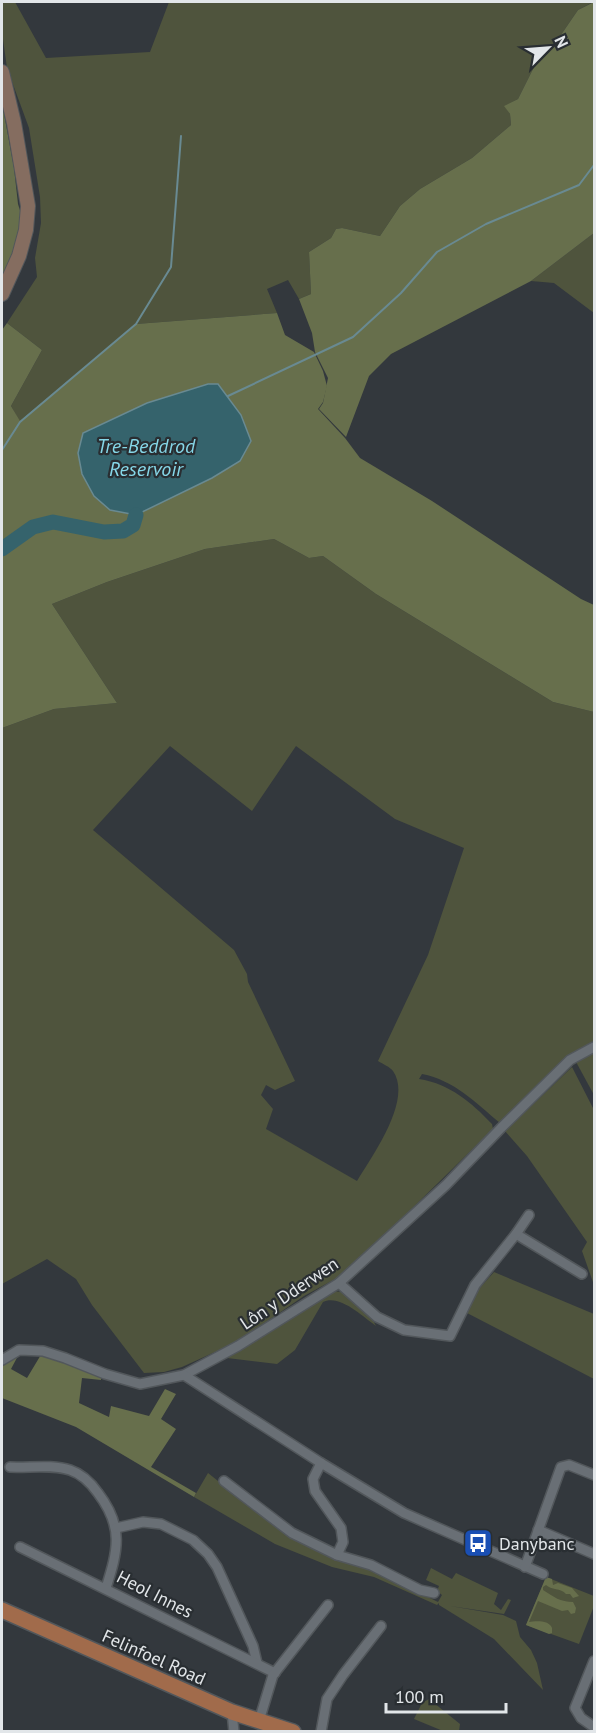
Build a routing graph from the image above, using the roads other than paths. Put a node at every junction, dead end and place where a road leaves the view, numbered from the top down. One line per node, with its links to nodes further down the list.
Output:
1 (2, 72): 2 (main road)
2 (2, 294)
3 (594, 1047): 7 (street, Lôn y Dderwen)
4 (529, 1215): 5 (street)
5 (516, 1234): 6 (street); 7 (street)
6 (582, 1274)
7 (339, 1283): 9 (street, Lôn y Dderwen)
8 (2, 1360): 9 (street, Lôn y Dderwen)
9 (184, 1375): 10 (street)
10 (321, 1463): 18 (street); 19 (street)
11 (10, 1467): 14 (street)
12 (594, 1475): 15 (street)
13 (224, 1481): 18 (street)
14 (116, 1528): 21 (street); 27 (street)
15 (538, 1530): 17 (street); 19 (street)
16 (20, 1546): 21 (street, Heol Innes)
17 (594, 1554)
18 (337, 1555): 22 (street)
19 (525, 1567): 20 (street)
20 (543, 1574)
21 (106, 1588): 27 (street, Heol Innes)
22 (434, 1593)
23 (328, 1605): 28 (street)
24 (2, 1610): 29 (main road, Felinfoel Road)
25 (381, 1626): 34 (street)
26 (594, 1661): 31 (street)
27 (257, 1663): 28 (street, Heol Innes)
28 (275, 1673): 30 (street)
29 (232, 1712): 30 (main road, Felinfoel Road); 32 (street)
30 (259, 1721): 33 (main road, Felinfoel Road)
31 (594, 1727)
32 (234, 1731)
33 (293, 1731)
34 (321, 1731)

